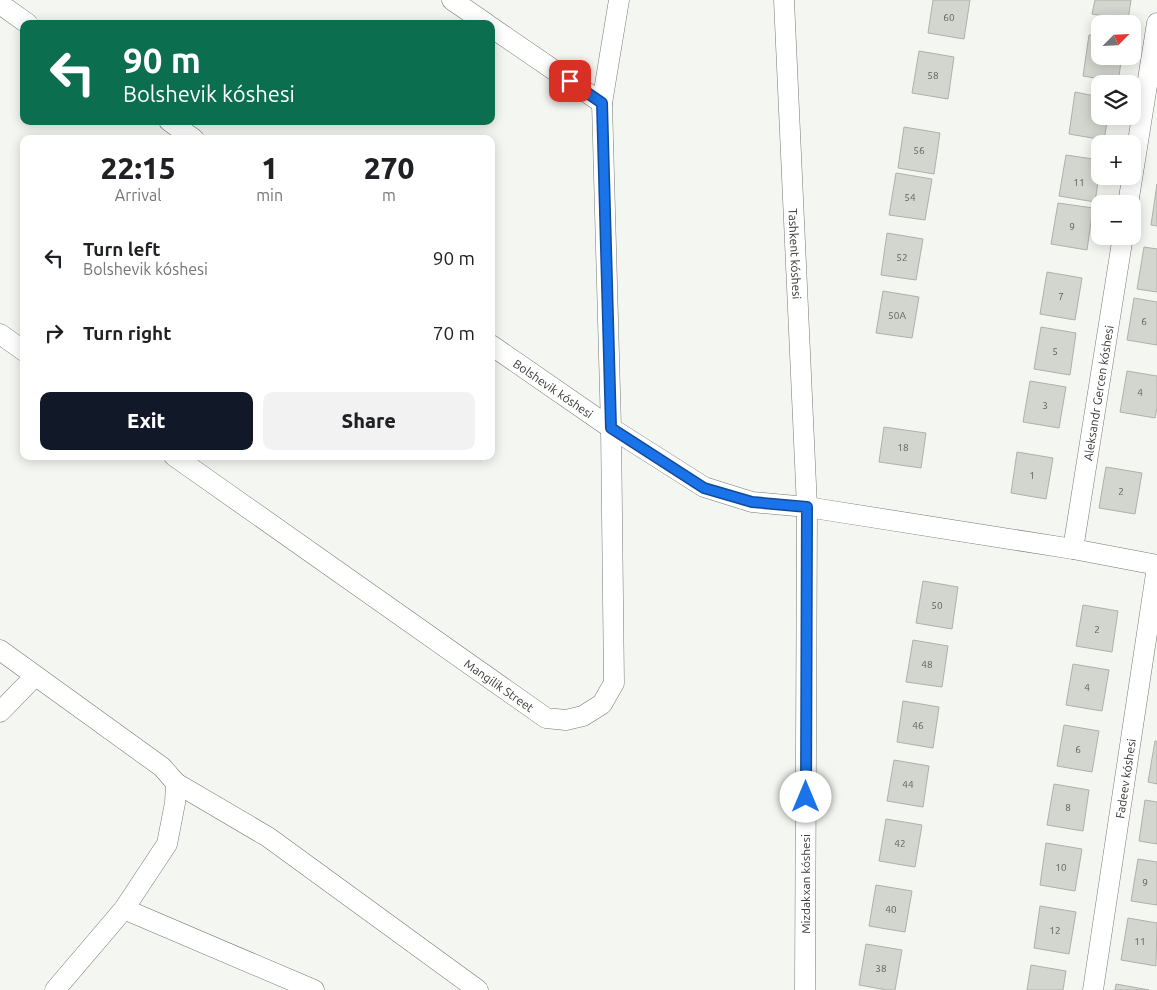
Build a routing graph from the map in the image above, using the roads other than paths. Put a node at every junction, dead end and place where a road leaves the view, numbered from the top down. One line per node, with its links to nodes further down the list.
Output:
1 (452, 0): 6 (street)
2 (619, 0): 9 (street, Mangilik Street)
3 (784, 0): 19 (street, Tashkent kóshesi)
4 (0, 4): 5 (street)
5 (22, 20)
6 (481, 20)
7 (1157, 23): 12 (street)
8 (495, 30): 9 (street)
9 (602, 103): 17 (street, Mangilik Street)
10 (175, 125): 11 (street)
11 (188, 135)
12 (1129, 195)
13 (1122, 245): 20 (street, Aleksandr Gercen kóshesi)
14 (0, 334): 15 (street)
15 (20, 348)
16 (495, 348): 17 (street, Bolshevik kóshesi)
17 (611, 428): 18 (street, Mangilik Street); 19 (street, Bolshevik kóshesi)
18 (180, 460)
19 (807, 507): 20 (street, Bolshevik kóshesi); 30 (street, Mizdakxan kóshesi)
20 (1073, 550): 21 (street, Bolshevik kóshesi)
21 (1157, 566): 31 (street, Fadeev kóshesi)
22 (0, 650): 23 (street)
23 (35, 676): 24 (street); 25 (street)
24 (0, 712)
25 (176, 784): 26 (street); 29 (street)
26 (124, 909): 27 (street); 28 (street)
27 (55, 990)
28 (314, 990)
29 (478, 990)
30 (805, 990)
31 (1093, 990)

